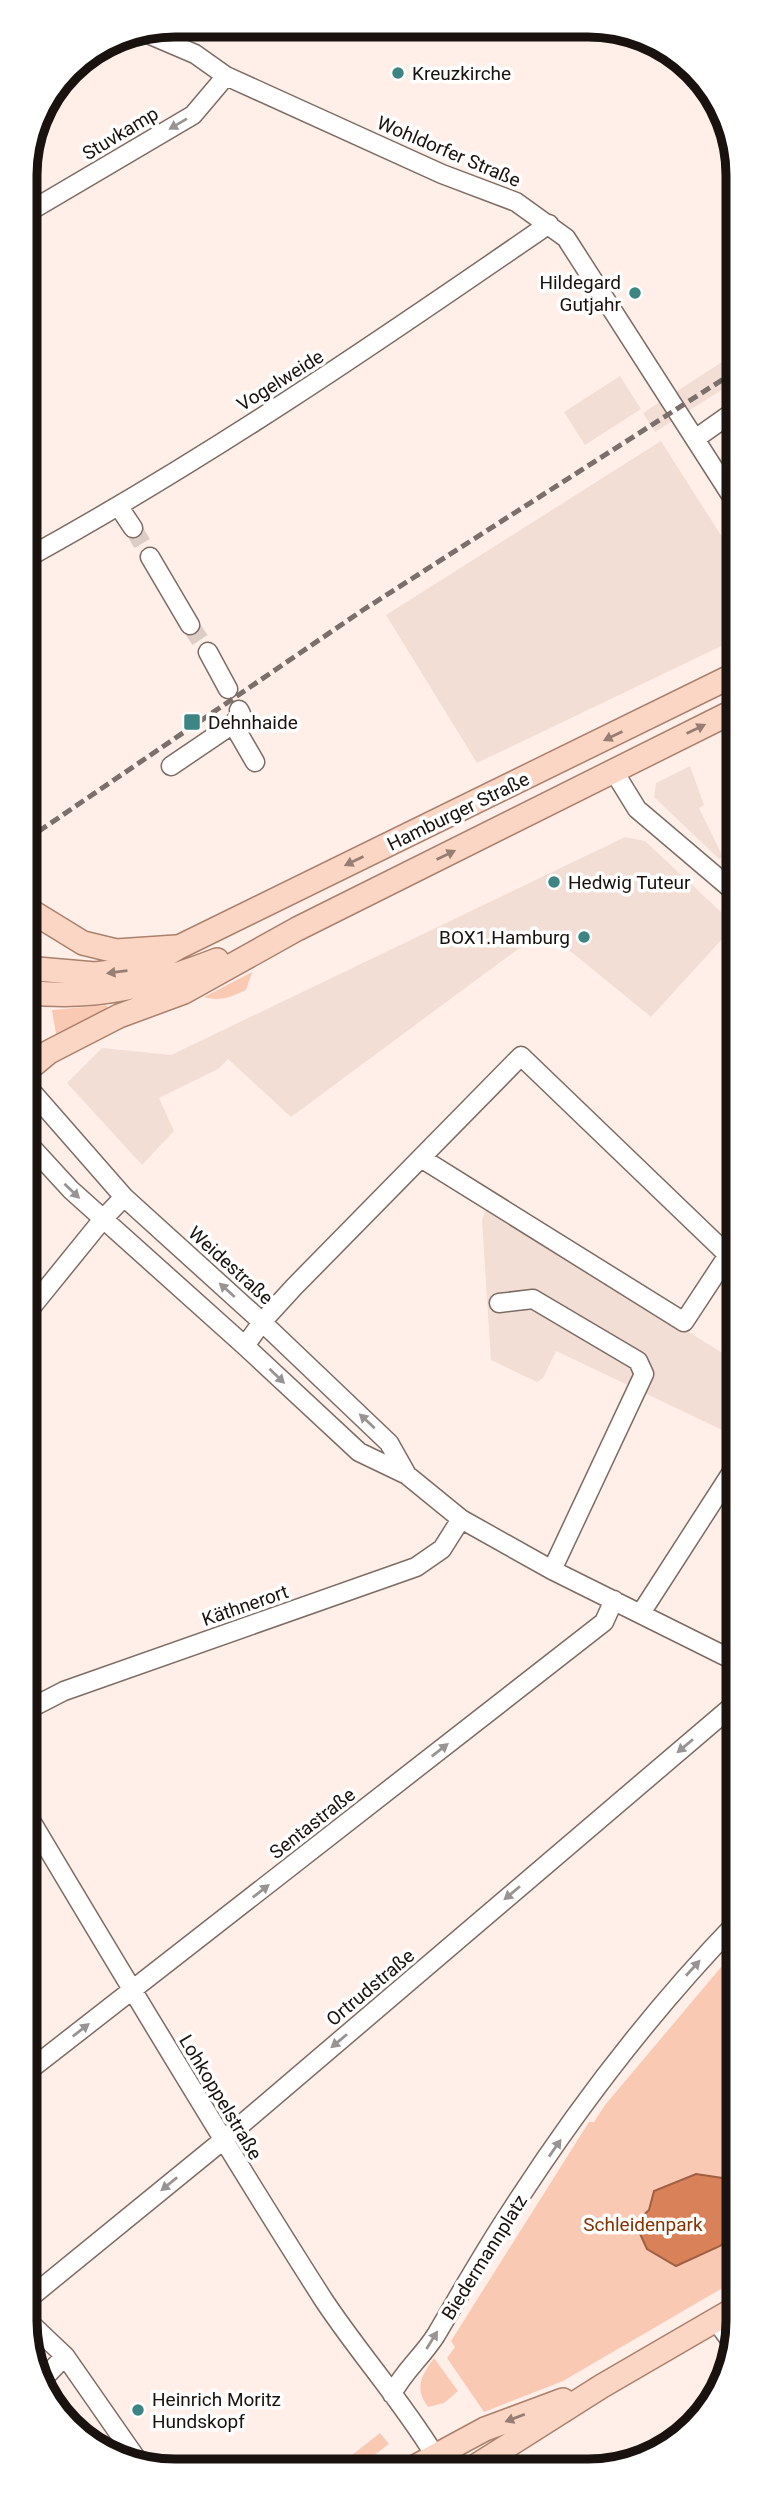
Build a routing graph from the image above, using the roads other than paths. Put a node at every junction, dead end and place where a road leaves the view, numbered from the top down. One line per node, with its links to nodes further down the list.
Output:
1 (157, 38): 2 (street, Wohldorfer Straße)
2 (226, 76): 3 (street, Stuvkamp, one-way to 3); 4 (street, Wohldorfer Straße)
3 (37, 207)
4 (549, 223): 6 (street, Wohldorfer Straße); 8 (street, Vogelweide)
5 (726, 417): 6 (street)
6 (695, 439): 7 (street, Wohldorfer Straße)
7 (726, 487)
8 (120, 507): 9 (street); 10 (street, Vogelweide)
9 (133, 528)
10 (37, 552)
11 (150, 556): 12 (street)
12 (190, 625)
13 (208, 652): 15 (street)
14 (726, 679): 23 (main road, Hamburger Straße, one-way to 23)
15 (228, 689)
16 (726, 715): 19 (main road, Hamburger Straße, one-way to 16)
17 (255, 762): 18 (street)
18 (171, 766)
19 (613, 770): 20 (street); 22 (main road, Hamburger Straße, one-way to 19)
20 (726, 885)
21 (37, 915): 23 (main road, Hamburger Straße)
22 (297, 929): 25 (main road, Hamburger Straße); 26 (main road, Hamburger Straße)
23 (179, 947): 24 (main road, Hamburger Straße, one-way to 24)
24 (37, 969)
25 (37, 993)
26 (37, 1062)
27 (37, 1098): 30 (street, Weidestraße)
28 (37, 1153): 31 (street, Weidestraße, one-way to 31)
29 (421, 1157): 32 (street); 33 (street); 36 (street)
30 (124, 1197): 31 (street); 36 (street, Weidestraße, one-way to 30)
31 (103, 1219): 34 (street); 37 (street, Weidestraße)
32 (726, 1250)
33 (726, 1266)
34 (37, 1300)
35 (499, 1303): 41 (street)
36 (262, 1322): 37 (street); 38 (street, Weidestraße, one-way to 36)
37 (245, 1346): 38 (street, Weidestraße, one-way to 38)
38 (407, 1475): 40 (street, Weidestraße)
39 (726, 1481): 43 (street)
40 (461, 1520): 41 (street, Weidestraße); 45 (street, Käthnerort)
41 (552, 1570): 42 (street, Weidestraße)
42 (614, 1600): 43 (street, Weidestraße); 49 (street, Sentastraße, one-way to 42)
43 (641, 1613): 44 (street, Weidestraße)
44 (726, 1656)
45 (37, 1705)
46 (726, 1711): 51 (street, Ortrudstraße, one-way to 51)
47 (37, 1831): 49 (street, Lohkoppelstraße)
48 (726, 1934): 60 (street, Biedermannplatz, one-way to 48)
49 (132, 1991): 50 (street, Sentastraße, one-way to 49); 51 (street, Lohkoppelstraße)
50 (37, 2064)
51 (222, 2141): 52 (street, Ortrudstraße, one-way to 52); 60 (street, Lohkoppelstraße)
52 (37, 2292)
53 (726, 2315): 54 (main road)
54 (716, 2321): 56 (street); 59 (main road)
55 (37, 2330): 57 (street)
56 (726, 2334)
57 (65, 2356): 58 (street); 61 (street)
58 (48, 2374)
59 (602, 2386): 63 (main road, one-way to 63); 64 (main road)
60 (392, 2394): 62 (street)
61 (133, 2453)
62 (437, 2459)
63 (443, 2459)
64 (487, 2459)

